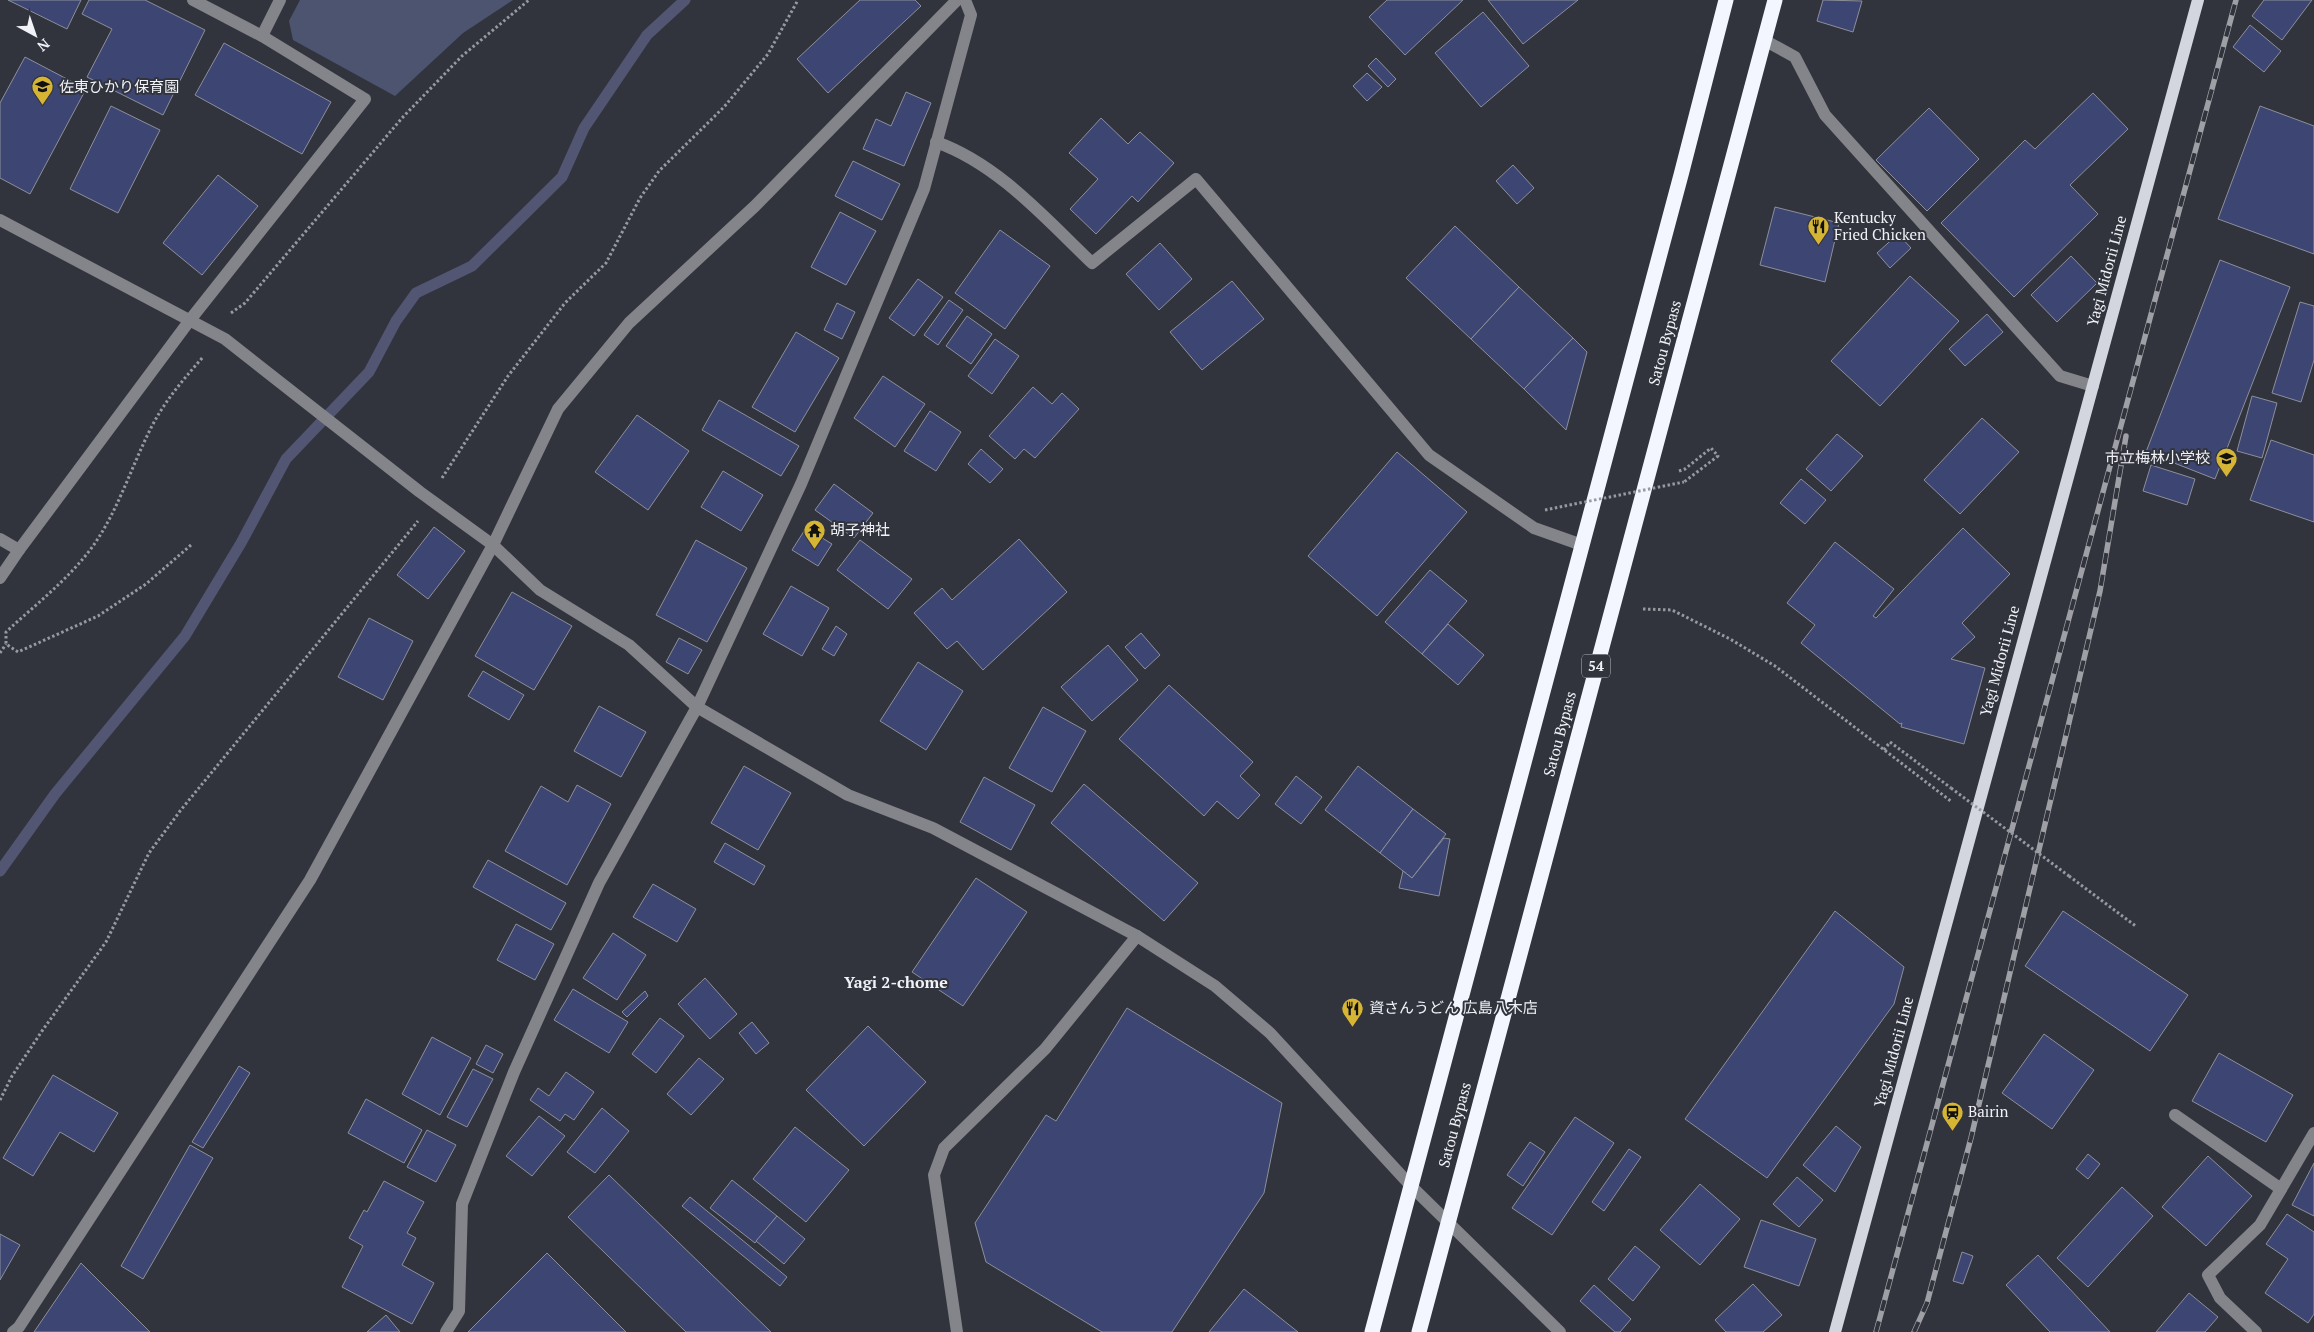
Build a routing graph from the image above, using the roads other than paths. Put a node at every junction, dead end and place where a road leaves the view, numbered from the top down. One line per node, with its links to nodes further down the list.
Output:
1 (192, 0): 8 (street)
2 (280, 0): 8 (street)
3 (957, 0): 15 (street)
4 (965, 0): 10 (street)
5 (1726, 0): 16 (highway, Satou Bypass)
6 (1774, 0): 9 (highway, Satou Bypass / 54)
7 (2198, 0): 13 (main road, Yagi Midorii Line)
8 (262, 36): 12 (street)
9 (1764, 40): 13 (street); 25 (highway, Satou Bypass / 54)
10 (936, 142): 16 (street); 19 (street)
11 (0, 220): 12 (street)
12 (190, 320): 15 (street); 17 (street)
13 (2093, 386): 32 (main road, Yagi Midorii Line)
14 (0, 540): 17 (street)
15 (493, 545): 19 (street); 26 (street)
16 (1582, 545): 23 (highway, Satou Bypass)
17 (19, 550): 18 (street)
18 (0, 578)
19 (697, 707): 20 (street); 27 (street)
20 (1137, 936): 23 (street); 28 (street)
21 (2175, 1115): 24 (street)
22 (2314, 1133): 24 (street)
23 (1412, 1186): 25 (street); 29 (highway, Satou Bypass)
24 (2281, 1189): 33 (street)
25 (1448, 1220): 30 (highway, Satou Bypass / 54); 31 (street)
26 (13, 1332)
27 (446, 1332)
28 (957, 1332)
29 (1372, 1332)
30 (1419, 1332)
31 (1560, 1332)
32 (1836, 1332)
33 (2256, 1332)

